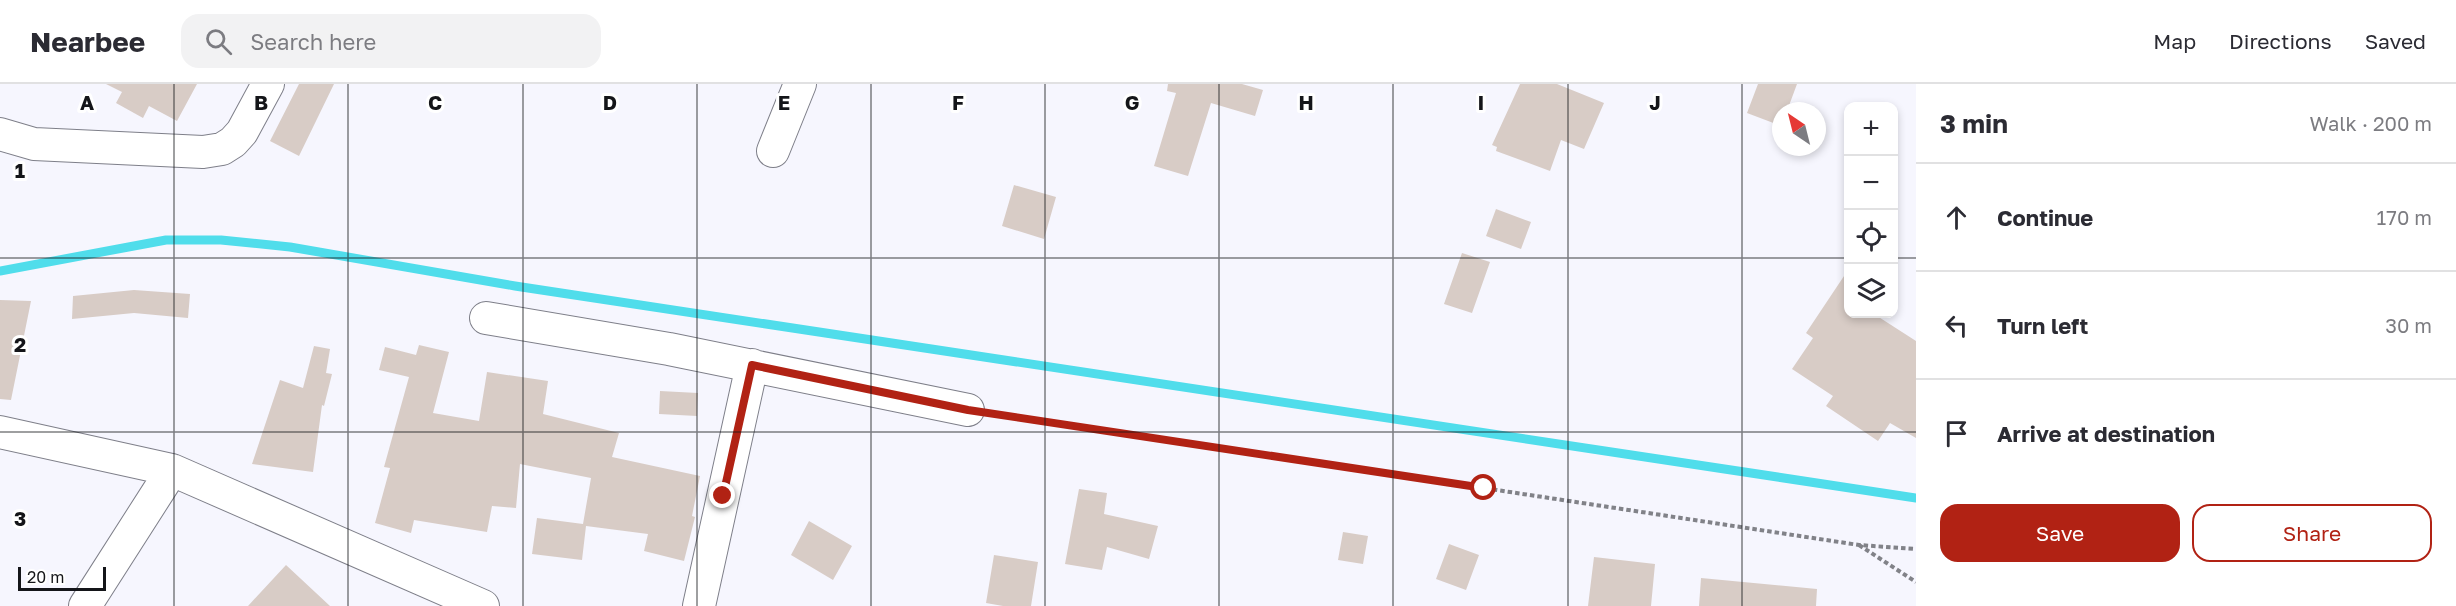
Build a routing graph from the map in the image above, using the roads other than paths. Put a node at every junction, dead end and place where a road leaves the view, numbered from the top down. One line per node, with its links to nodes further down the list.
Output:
1 (268, 84): 3 (street)
2 (800, 84): 4 (street)
3 (0, 134)
4 (772, 151)
5 (486, 318): 6 (street)
6 (752, 365): 7 (street); 12 (street)
7 (968, 410)
8 (0, 432): 9 (street)
9 (172, 470): 10 (street); 11 (street)
10 (85, 606)
11 (483, 606)
12 (699, 606)

